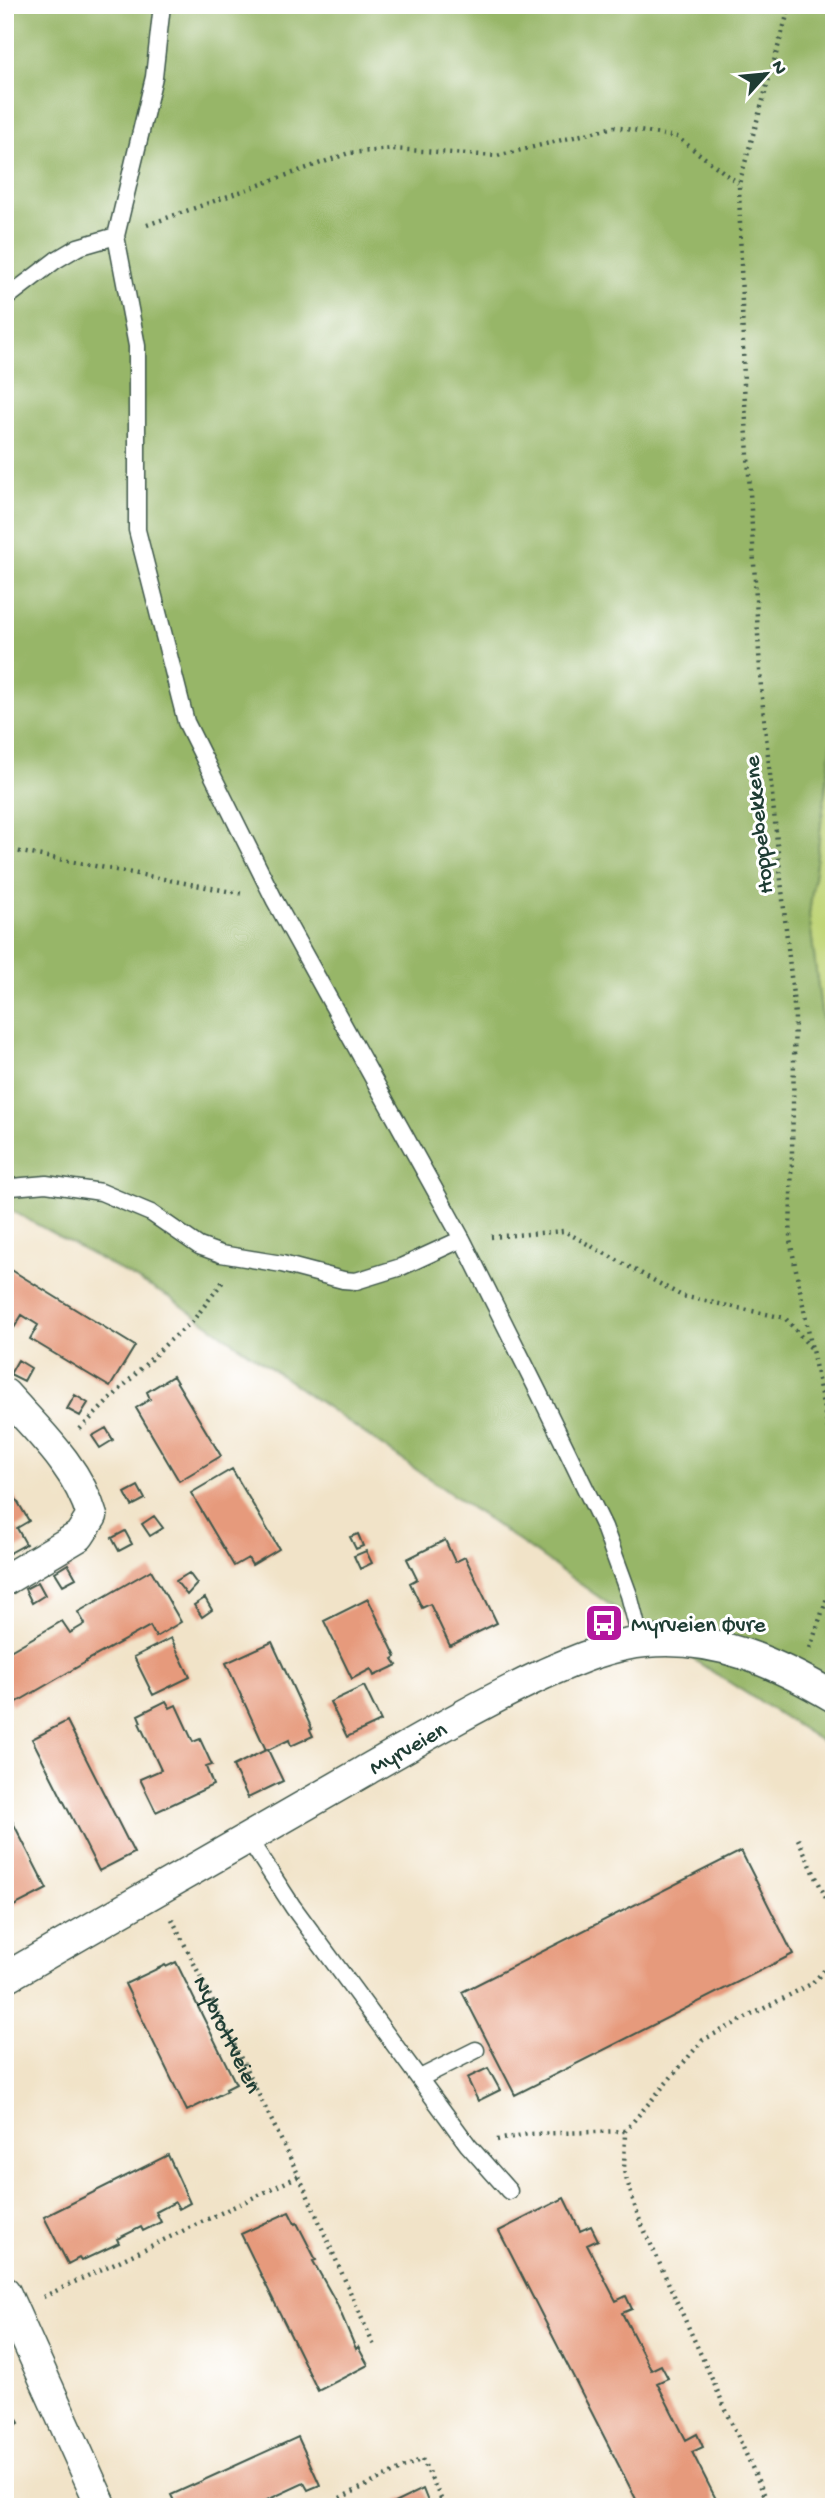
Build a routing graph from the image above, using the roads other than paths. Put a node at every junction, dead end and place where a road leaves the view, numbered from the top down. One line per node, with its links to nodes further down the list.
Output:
1 (162, 5): 2 (lane)
2 (116, 236): 3 (lane); 5 (lane)
3 (5, 299)
4 (5, 1185): 5 (lane)
5 (462, 1239): 8 (lane)
6 (5, 1394): 7 (street)
7 (5, 1580)
8 (641, 1642): 9 (street, Myrveien); 10 (street, Myrveien)
9 (834, 1697)
10 (248, 1838): 11 (street, Myrveien); 13 (lane)
11 (5, 1978)
12 (476, 2050): 13 (lane)
13 (420, 2078): 14 (lane)
14 (509, 2191)
15 (10, 2301): 16 (street)
16 (102, 2507)

